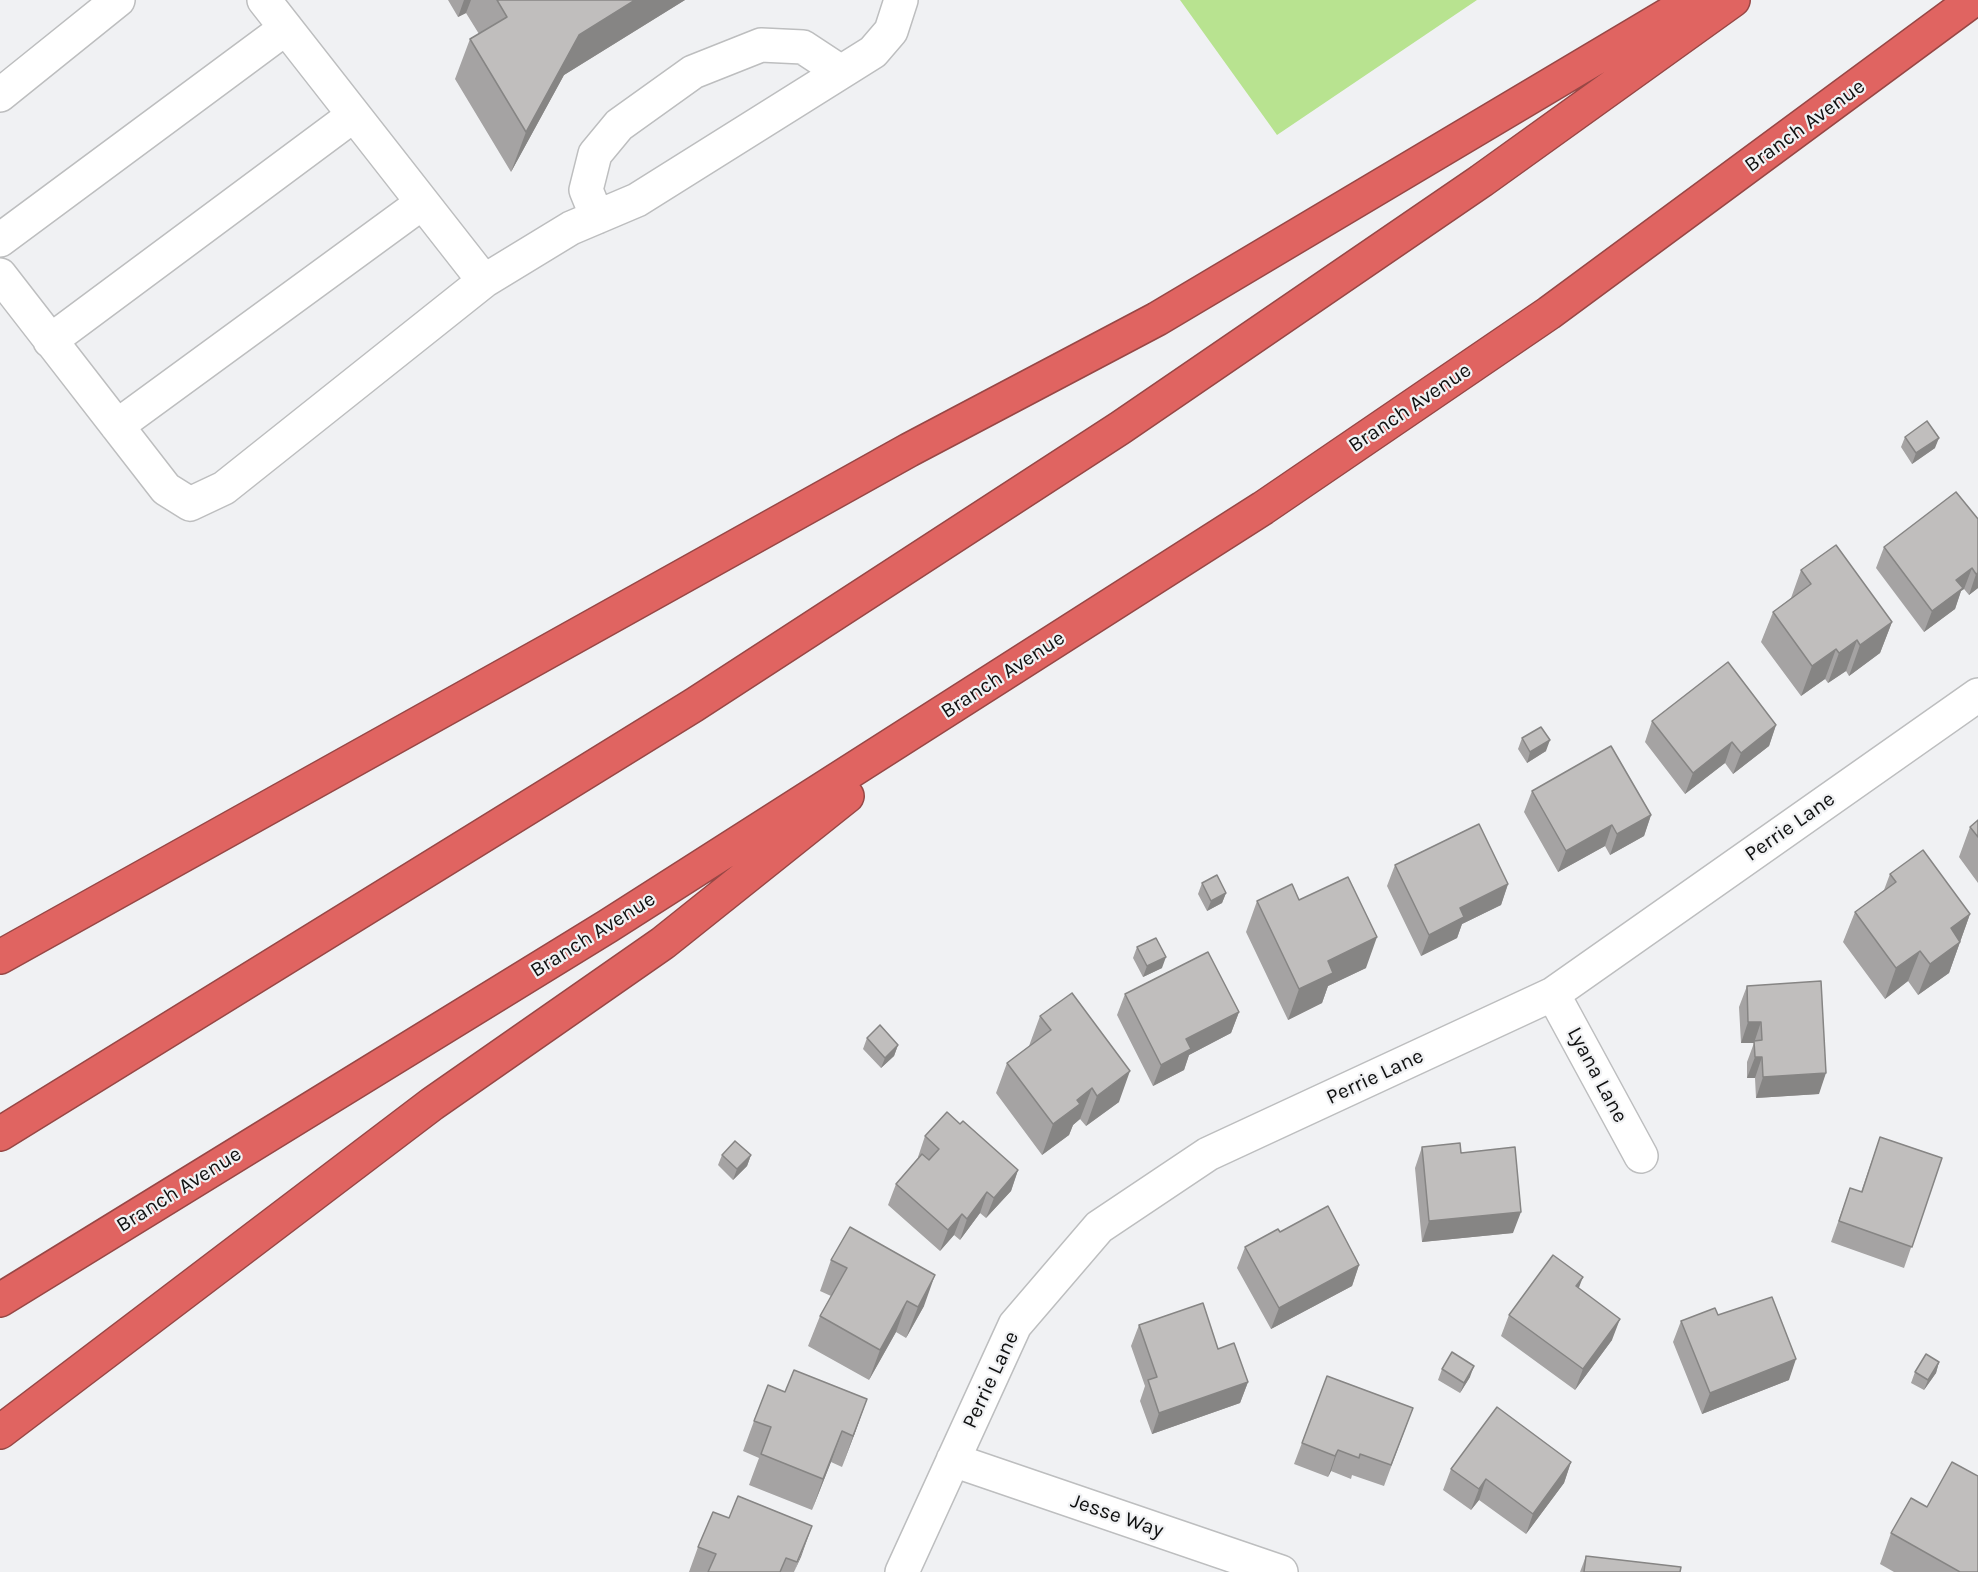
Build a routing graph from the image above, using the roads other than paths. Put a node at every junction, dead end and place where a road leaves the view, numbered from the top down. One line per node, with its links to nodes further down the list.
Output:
1 (118, 0): 9 (street)
2 (264, 0): 7 (street)
3 (901, 0): 8 (street)
4 (1693, 0): 20 (highway)
5 (1733, 0): 22 (highway)
6 (1973, 0): 18 (highway, Branch Avenue)
7 (286, 28): 10 (street); 13 (street)
8 (841, 72): 12 (street); 12 (street)
9 (0, 95)
10 (354, 115): 11 (street); 16 (street)
11 (422, 203): 15 (street); 17 (street)
12 (597, 217): 15 (street)
13 (0, 240)
14 (0, 275): 16 (street)
15 (484, 281): 17 (street)
16 (50, 340): 17 (street)
17 (117, 426)
18 (982, 688): 24 (highway, Branch Avenue); 25 (highway)
19 (1978, 695): 21 (street, Perrie Lane)
20 (0, 957)
21 (1553, 994): 23 (street, Lyana Lane); 26 (street, Perrie Lane)
22 (0, 1134)
23 (1641, 1156)
24 (0, 1300)
25 (0, 1432)
26 (953, 1460): 27 (street, Perrie Lane); 28 (street, Jesse Way)
27 (902, 1572)
28 (1281, 1572)

